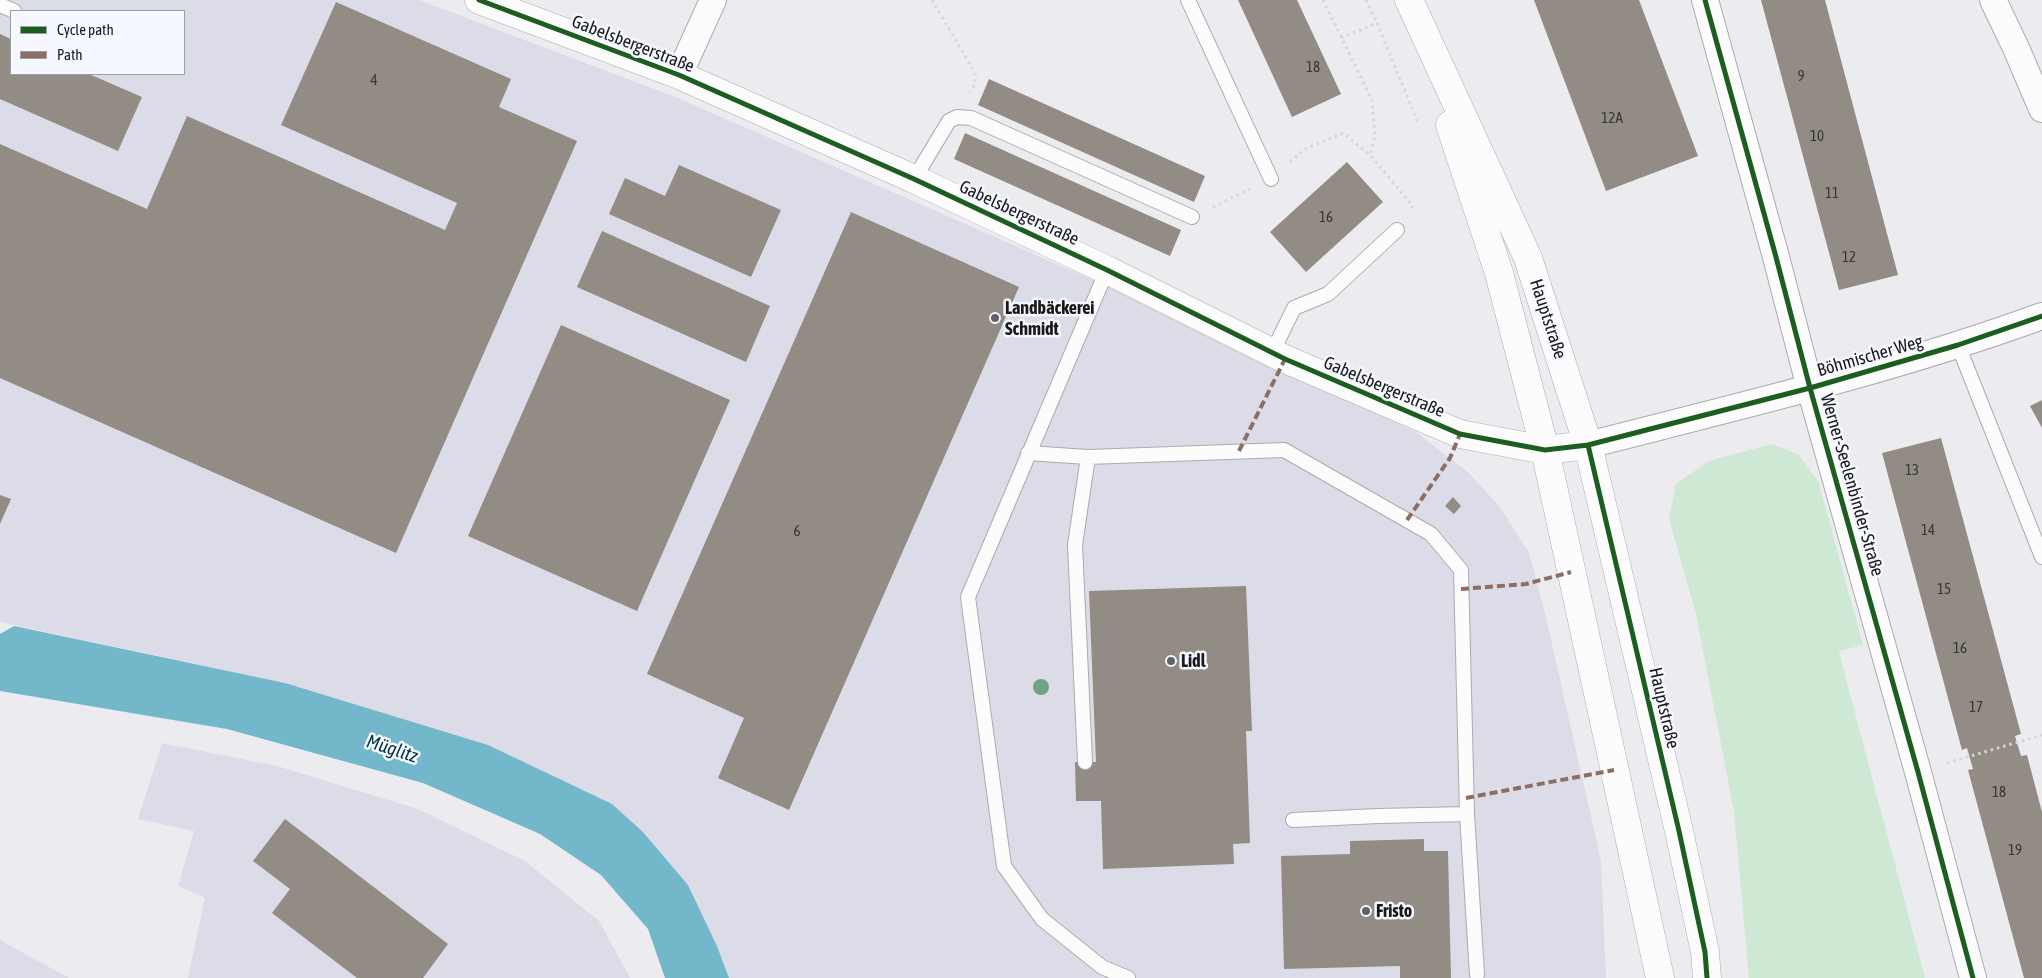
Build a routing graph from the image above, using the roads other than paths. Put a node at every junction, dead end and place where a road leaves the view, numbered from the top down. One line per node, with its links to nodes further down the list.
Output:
1 (479, 0): 7 (main road, Gabelsbergerstraße)
2 (713, 0): 7 (street)
3 (1188, 0): 10 (lane)
4 (1408, 0): 18 (main road, Hauptstraße); 19 (main road, Hauptstraße)
5 (1705, 0): 17 (street, Werner-Seelenbinder-Straße)
6 (1992, 0): 8 (street)
7 (678, 75): 9 (main road, Gabelsbergerstraße)
8 (2042, 109)
9 (914, 179): 11 (lane); 13 (main road, Gabelsbergerstraße)
10 (1272, 179)
11 (1192, 217)
12 (1397, 230): 16 (lane)
13 (1107, 270): 16 (main road, Gabelsbergerstraße); 20 (lane)
14 (2042, 316): 15 (street, Böhmischer Weg)
15 (1958, 345): 17 (street, Böhmischer Weg); 22 (lane)
16 (1272, 353): 19 (main road, Gabelsbergerstraße)
17 (1810, 388): 18 (street, Böhmischer Weg); 31 (street, Werner-Seelenbinder-Straße)
18 (1588, 445): 19 (main road, Gabelsbergerstraße); 30 (main road, Hauptstraße)
19 (1545, 450): 29 (main road, Hauptstraße)
20 (1028, 453): 21 (lane); 26 (lane)
21 (1088, 457): 23 (lane); 24 (lane)
22 (2042, 557)
23 (1085, 762)
24 (1467, 814): 25 (lane); 27 (lane)
25 (1292, 820)
26 (1102, 972): 28 (lane)
27 (1477, 975)
28 (1128, 978)
29 (1660, 978)
30 (1707, 978)
31 (1973, 978)

